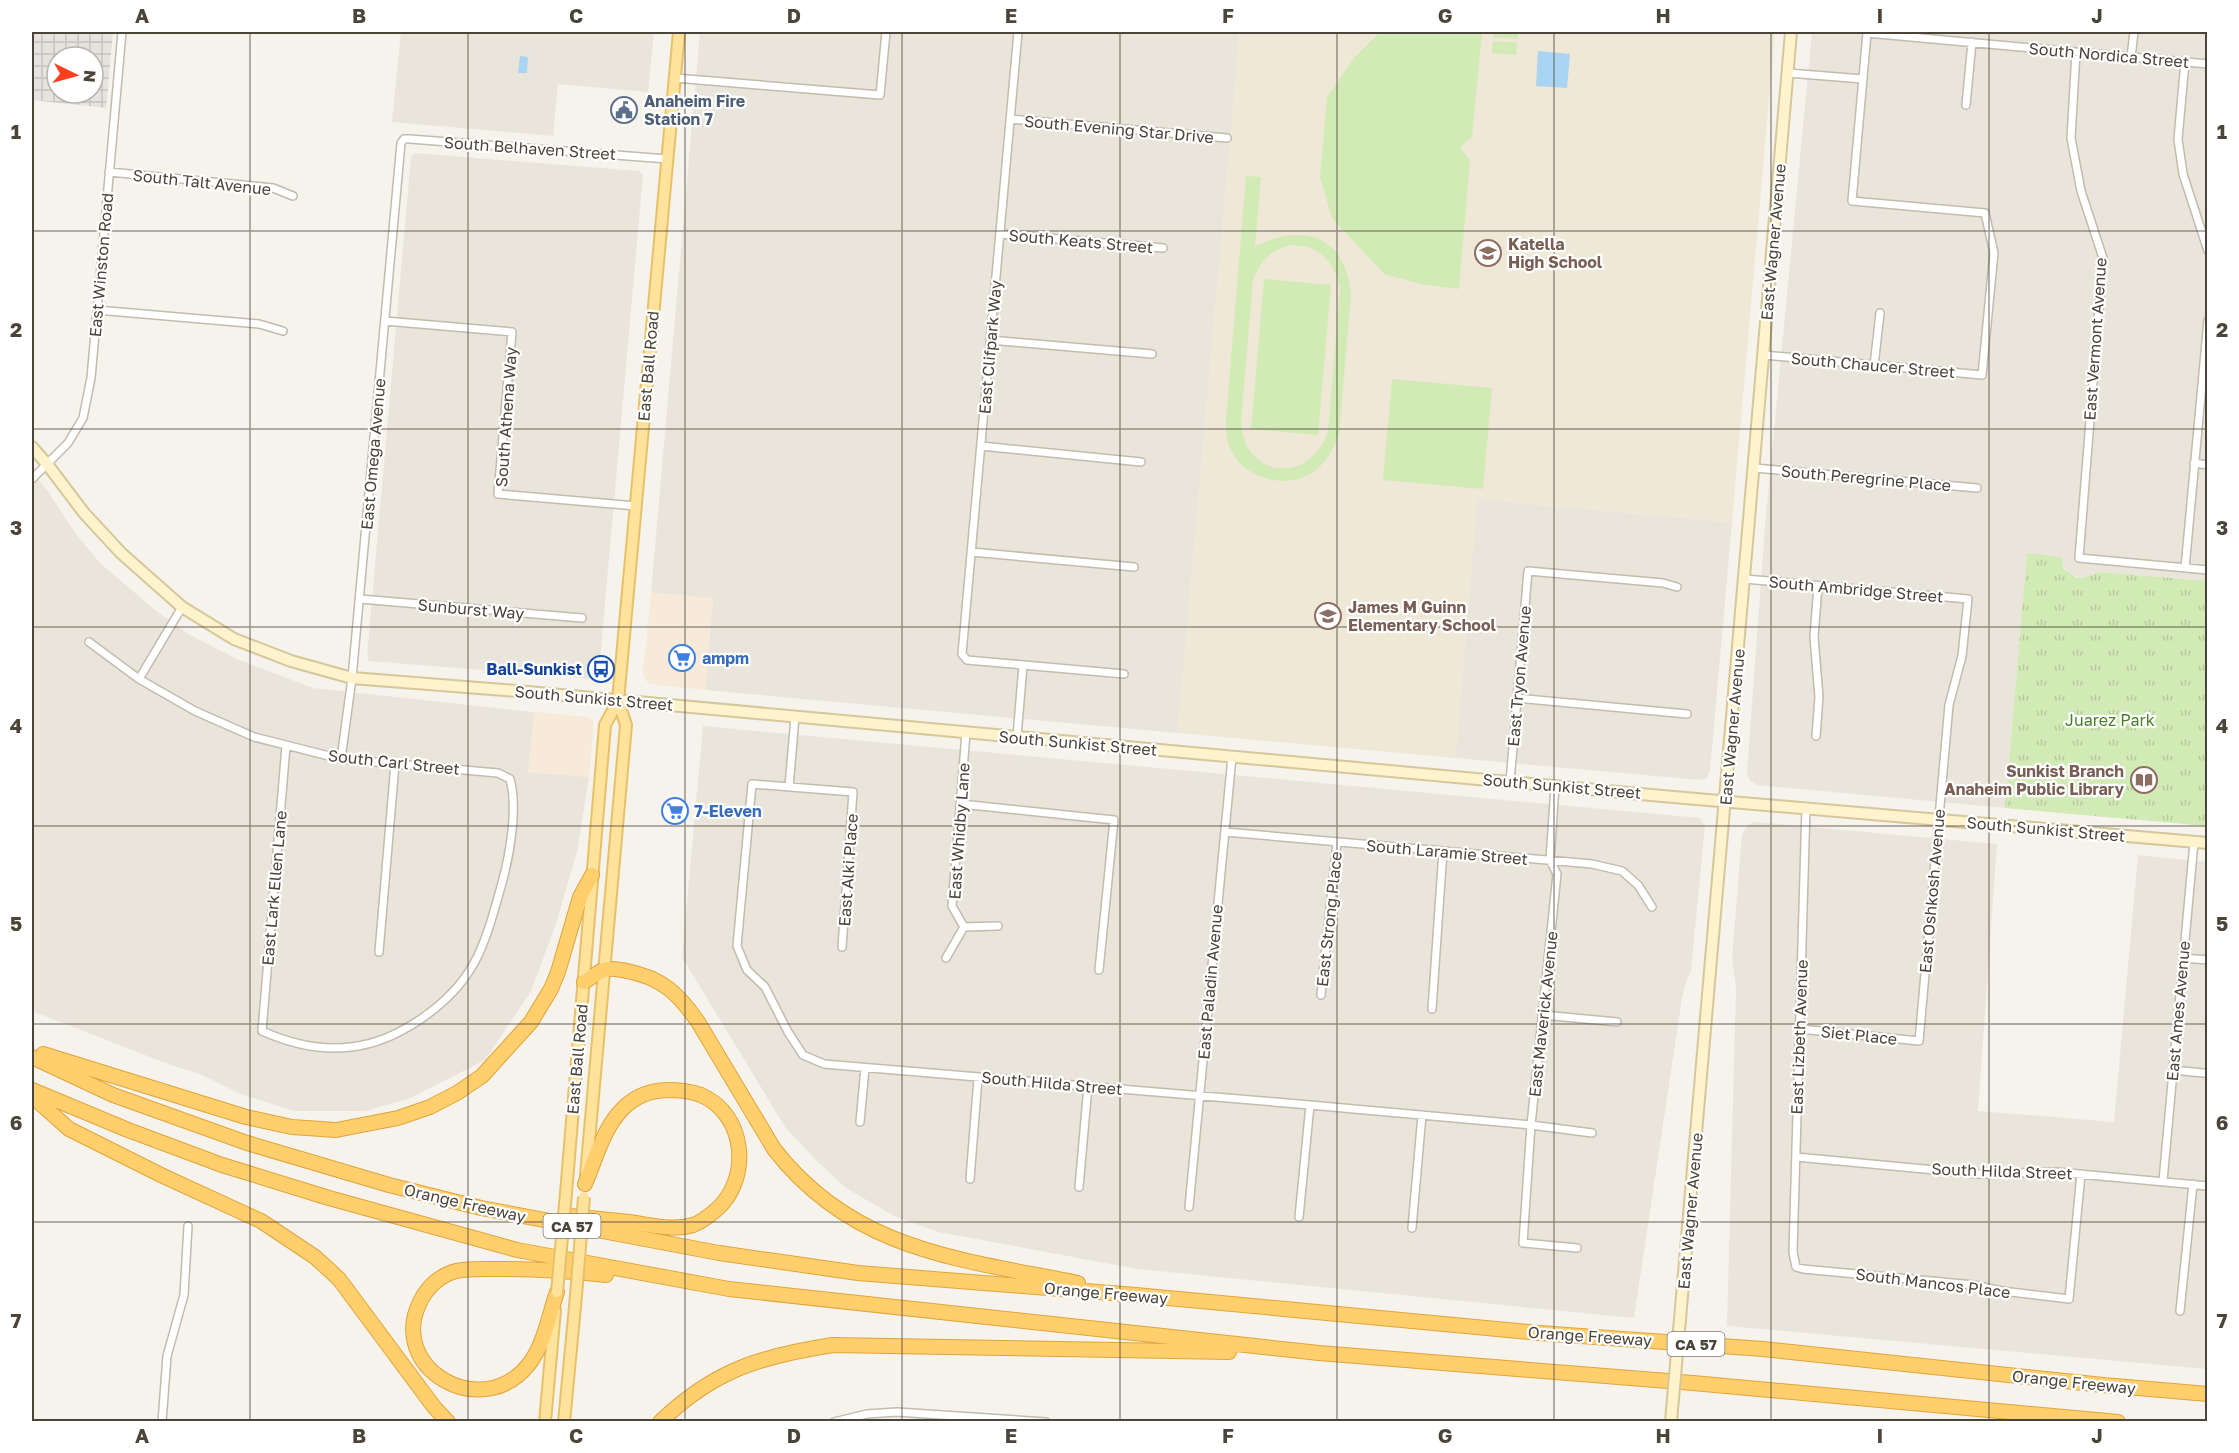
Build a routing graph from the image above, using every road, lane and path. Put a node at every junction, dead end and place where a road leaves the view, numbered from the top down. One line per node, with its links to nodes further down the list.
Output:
1 (122, 32): 21 (street, East Winston Road)
2 (679, 32): 14 (main road, East Ball Road)
3 (886, 32): 14 (street)
4 (1018, 32): 17 (street, East Clifpark Way)
5 (1791, 32): 13 (street, East Wagner Avenue)
6 (2134, 32): 10 (street)
7 (1867, 33): 8 (street, South Nordica Street); 15 (street)
8 (1972, 42): 9 (street, South Nordica Street); 16 (street)
9 (2076, 52): 10 (street, South Nordica Street); 48 (street, East Vermont Avenue)
10 (2131, 57): 11 (street, South Nordica Street)
11 (2185, 62): 12 (street, South Nordica Street); 25 (street)
12 (2208, 64)
13 (1788, 73): 15 (street); 33 (street, East Wagner Avenue)
14 (675, 78): 20 (main road, East Ball Road)
15 (1863, 79): 35 (street, South Chaucer Street)
16 (1966, 105)
17 (1010, 119): 18 (street, South Evening Star Drive); 23 (street, East Clifpark Way)
18 (1227, 138)
19 (400, 149): 20 (street, South Belhaven Street); 29 (street, East Omega Avenue)
20 (667, 159): 45 (main road, East Ball Road)
21 (110, 172): 22 (street, South Talt Avenue); 26 (street, East Winston Road)
22 (293, 196)
23 (1000, 234): 24 (street, South Keats Street); 31 (street, East Clifpark Way)
24 (1162, 248)
25 (2208, 251)
26 (97, 310): 30 (street); 39 (street, East Winston Road)
27 (1880, 314): 35 (street)
28 (2208, 320): 34 (street)
29 (385, 321): 45 (street, South Athena Way); 53 (street, East Omega Avenue)
30 (283, 331)
31 (990, 340): 32 (street); 36 (street, East Clifpark Way)
32 (1152, 354)
33 (1764, 355): 35 (street, South Chaucer Street); 42 (street, East Wagner Avenue)
34 (2206, 358): 40 (street)
35 (1874, 366)
36 (981, 446): 38 (street); 46 (street, East Clifpark Way)
37 (32, 447): 39 (street, South Sunkist Street)
38 (1141, 462)
39 (47, 464): 43 (street, East Winston Road); 55 (street, South Sunkist Street)
40 (2194, 464): 41 (street); 48 (street)
41 (2208, 465)
42 (1754, 468): 44 (street, South Peregrine Place); 50 (street, East Wagner Avenue)
43 (32, 478)
44 (1977, 488)
45 (636, 506): 63 (main road, East Ball Road)
46 (971, 552): 47 (street); 58 (street, East Clifpark Way)
47 (1134, 567)
48 (2185, 568): 49 (street)
49 (2208, 570)
50 (1745, 579): 51 (street, South Ambridge Street); 77 (street, East Wagner Avenue)
51 (1818, 586): 54 (street, South Ambridge Street); 67 (street)
52 (1677, 587): 62 (street, East Tryon Avenue)
53 (360, 599): 56 (street, Sunburst Way); 60 (street, East Omega Avenue)
54 (1968, 599): 80 (street, East Oshkosh Avenue)
55 (182, 607): 60 (street, South Sunkist Street); 61 (street)
56 (582, 618)
57 (89, 642): 61 (street, South Carl Street)
58 (1023, 665): 59 (street); 68 (street)
59 (1124, 674)
60 (352, 678): 63 (street, South Sunkist Street); 71 (street, East Omega Avenue)
61 (139, 679): 69 (street, South Carl Street)
62 (1517, 698): 64 (street); 74 (street, East Tryon Avenue)
63 (618, 700): 65 (street, South Sunkist Street); 87 (main road, East Ball Road); 96 (main road, East Ball Road)
64 (1687, 714)
65 (795, 717): 66 (street, South Sunkist Street); 76 (street)
66 (966, 733): 68 (street, South Sunkist Street); 78 (street, East Whidby Lane)
67 (1816, 736)
68 (1017, 737): 70 (street, South Sunkist Street)
69 (286, 746): 71 (street, South Carl Street); 73 (street, East Lark Ellen Lane)
70 (1232, 757): 74 (street, South Sunkist Street); 81 (street, East Paladin Avenue)
71 (340, 759): 72 (street, South Carl Street)
72 (394, 764): 73 (street, South Carl Street); 92 (street)
73 (510, 779)
74 (1510, 782): 75 (street, South Sunkist Street)
75 (1555, 786): 77 (street, South Sunkist Street); 86 (street, East Maverick Avenue)
76 (789, 787): 91 (street, East Alki Place); 107 (street, South Hilda Street)
77 (1726, 801): 79 (street, South Sunkist Street); 141 (street, East Wagner Avenue, bridge)
78 (961, 804): 90 (street, East Whidby Lane); 97 (street)
79 (1806, 807): 80 (street, South Sunkist Street); 103 (street, East Lizbeth Avenue)
80 (1938, 819): 83 (street, South Sunkist Street); 104 (street, East Oshkosh Avenue)
81 (1225, 832): 82 (street, South Laramie Street); 114 (street, East Paladin Avenue)
82 (1337, 842): 85 (street, South Laramie Street); 99 (street, East Strong Place)
83 (2194, 842): 84 (street, South Sunkist Street); 94 (street, East Ames Avenue)
84 (2208, 843)
85 (1443, 851): 86 (street, South Laramie Street); 100 (street)
86 (1550, 860): 88 (street, South Laramie Street); 101 (street, East Maverick Avenue)
87 (592, 875): 98 (main road, East Ball Road); 105 (highway)
88 (1652, 907)
89 (998, 926): 90 (street)
90 (964, 927): 93 (street)
91 (842, 947)
92 (379, 952)
93 (946, 958)
94 (2183, 958): 95 (street); 108 (street, East Ames Avenue)
95 (2208, 960)
96 (604, 970): 98 (highway); 127 (main road, East Ball Road); 137 (highway)
97 (1099, 970)
98 (584, 982): 136 (main road, East Ball Road, bridge)
99 (1321, 995)
100 (1432, 1010)
101 (1543, 1015): 102 (street); 118 (street, East Maverick Avenue)
102 (1617, 1022)
103 (1800, 1029): 104 (street, Siet Place); 120 (street, East Lizbeth Avenue)
104 (1919, 1041)
105 (32, 1051)
106 (32, 1057): 129 (highway, Orange Freeway / CA 57)
107 (865, 1068): 110 (street, South Hilda Street); 117 (street)
108 (2173, 1070): 109 (street); 123 (street, East Ames Avenue)
109 (2203, 1073)
110 (978, 1077): 111 (street, South Hilda Street); 122 (street)
111 (1088, 1086): 114 (street, South Hilda Street); 126 (street)
112 (32, 1090): 135 (highway, Orange Freeway / CA 57)
113 (32, 1096): 144 (highway)
114 (1199, 1097): 115 (street, South Hilda Street); 128 (street, East Paladin Avenue)
115 (1310, 1105): 116 (street, South Hilda Street); 130 (street)
116 (1422, 1115): 118 (street, South Hilda Street); 132 (street)
117 (860, 1122)
118 (1531, 1125): 119 (street, South Hilda Street); 133 (street, East Maverick Avenue)
119 (1592, 1133)
120 (1796, 1157): 121 (street, South Hilda Street); 134 (street, East Lizbeth Avenue)
121 (2081, 1174): 123 (street, South Hilda Street); 134 (street, South Mancos Place)
122 (970, 1179)
123 (2163, 1181): 124 (street, South Hilda Street)
124 (2193, 1184): 125 (street, South Hilda Street); 138 (street)
125 (2208, 1186)
126 (1079, 1187)
127 (584, 1190): 129 (highway); 146 (main road, East Ball Road, bridge)
128 (1189, 1207)
129 (481, 1208): 137 (highway, Orange Freeway / CA 57)
130 (1299, 1217)
131 (188, 1226): 143 (street)
132 (1412, 1228)
133 (1577, 1248)
134 (1796, 1267)
135 (729, 1289): 136 (highway); 139 (highway, Orange Freeway / CA 57)
136 (557, 1292): 145 (main road, East Ball Road)
137 (1136, 1295): 140 (highway, Orange Freeway / CA 57)
138 (2180, 1311)
139 (1319, 1353): 147 (highway); 150 (highway, Orange Freeway / CA 57)
140 (2208, 1394)
141 (1672, 1416)
142 (958, 1418): 148 (street); 149 (street)
143 (162, 1422)
144 (448, 1422)
145 (545, 1422)
146 (564, 1422)
147 (660, 1422)
148 (834, 1422)
149 (1046, 1422)
150 (2118, 1422)

